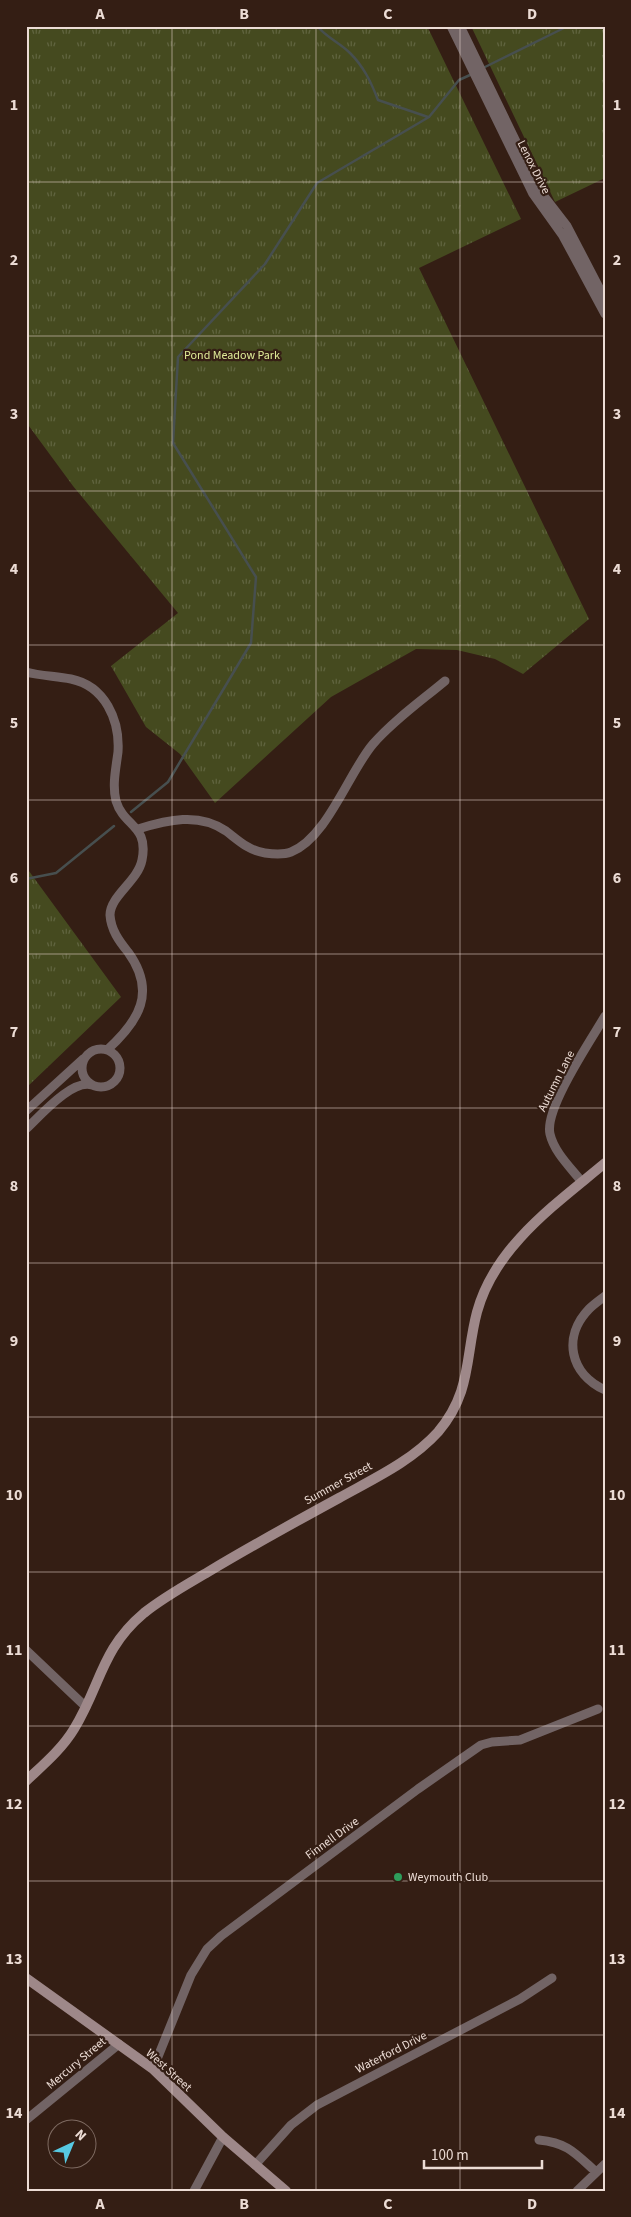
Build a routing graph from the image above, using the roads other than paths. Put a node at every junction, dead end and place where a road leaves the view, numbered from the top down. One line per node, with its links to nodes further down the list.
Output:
1 (451, 26): 3 (street, Lenox Drive)
2 (460, 26): 3 (street, Lenox Drive)
3 (517, 154): 4 (street, Lenox Drive); 5 (street, Lenox Drive)
4 (605, 299)
5 (605, 314)
6 (26, 672): 8 (street)
7 (445, 681): 8 (street)
8 (138, 829): 10 (street)
9 (605, 1016): 16 (street, Autumn Lane)
10 (107, 1050): 11 (street); 12 (street)
11 (87, 1055): 12 (street); 13 (street)
12 (95, 1085): 14 (street)
13 (26, 1111)
14 (26, 1129)
15 (605, 1163): 16 (street, Summer Street)
16 (582, 1182): 20 (street, Summer Street)
17 (605, 1296): 18 (street)
18 (605, 1390)
19 (26, 1650): 20 (street)
20 (86, 1707): 22 (street, Summer Street)
21 (598, 1709): 26 (street, Finnell Drive)
22 (26, 1781)
23 (26, 1978): 25 (street, West Street)
24 (552, 1978): 31 (street, Waterford Drive)
25 (119, 2044): 26 (street, West Street); 27 (street, Mercury Street)
26 (153, 2069): 28 (street, West Street)
27 (26, 2120)
28 (223, 2137): 31 (street, West Street); 33 (street)
29 (539, 2140): 32 (street)
30 (605, 2164): 32 (street)
31 (255, 2165): 34 (street, West Street)
32 (596, 2172): 35 (street)
33 (194, 2191)
34 (286, 2191)
35 (577, 2191)

